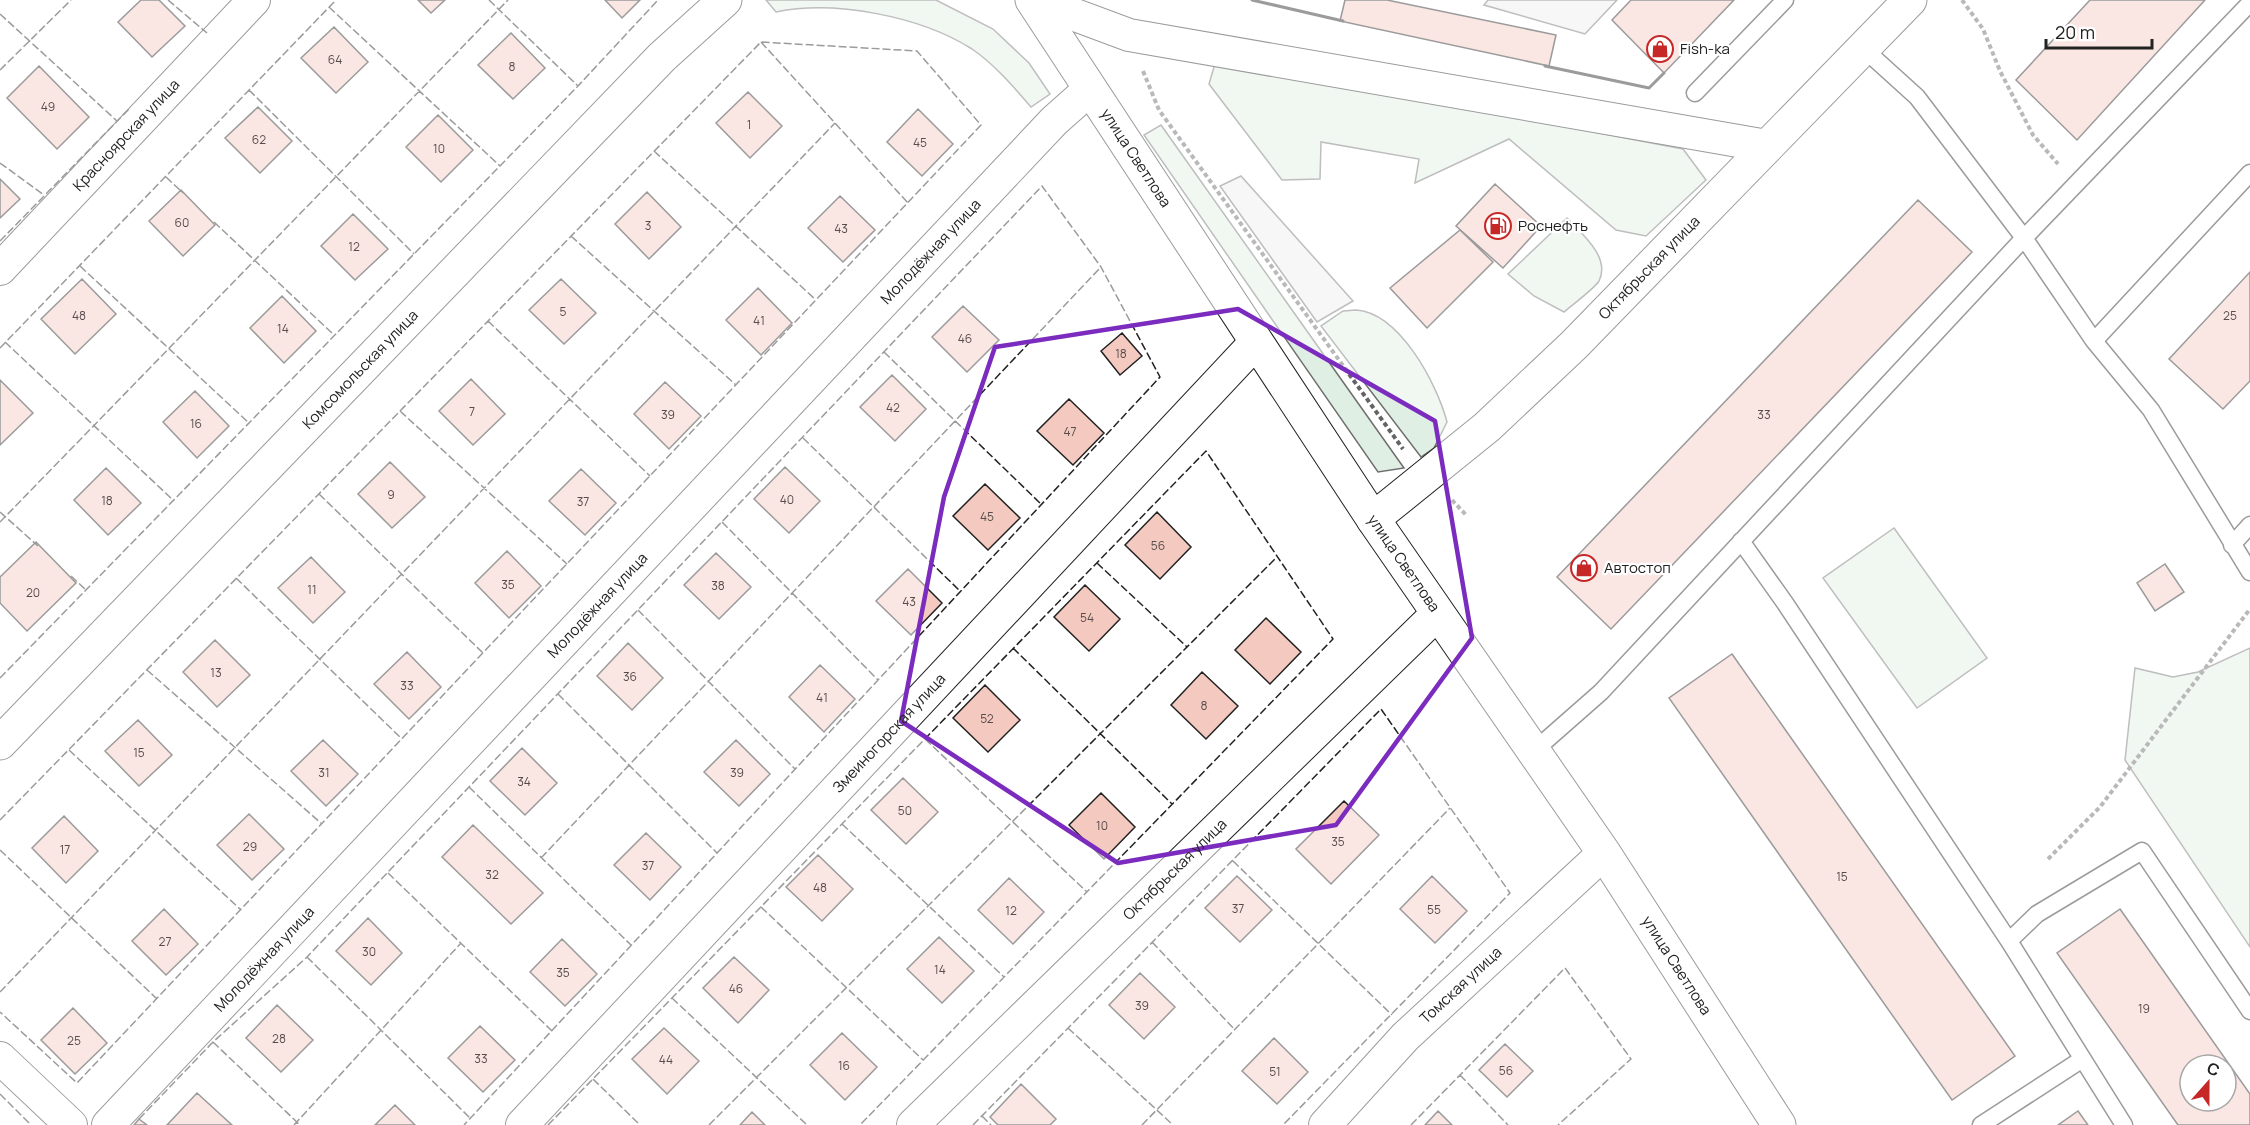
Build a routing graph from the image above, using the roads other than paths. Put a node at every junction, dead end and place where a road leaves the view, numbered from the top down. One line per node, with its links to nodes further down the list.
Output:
1 (254, 0): 13 (street, Красноярская улица)
2 (725, 0): 22 (main road, Комсомольская улица)
3 (1034, 0): 8 (main road, улица Светлова); 10 (street)
4 (1785, 0): 9 (lane)
5 (1910, 0): 7 (main road, Октябрьская улица)
6 (2250, 3): 12 (lane)
7 (1864, 49): 10 (main road, Октябрьская улица); 12 (lane)
8 (1090, 89): 15 (main road, улица Светлова); 30 (street, Молодёжная улица)
9 (1695, 93)
10 (1767, 146): 16 (main road, Октябрьская улица)
11 (2250, 173): 14 (lane)
12 (2024, 238): 14 (lane); 18 (lane)
13 (0, 268)
14 (2094, 341): 19 (lane)
15 (1256, 342): 16 (main road, улица Светлова); 31 (street, Змеиногорская улица)
16 (1373, 519): 21 (main road, улица Светлова)
17 (2250, 525): 19 (lane)
18 (1741, 541): 23 (lane); 25 (lane)
19 (2232, 545): 20 (lane)
20 (2250, 572)
21 (1437, 614): 23 (main road, улица Светлова); 32 (street, Октябрьская улица)
22 (0, 744)
23 (1535, 750): 24 (main road, улица Светлова)
24 (1604, 853): 33 (street, Томская улица); 34 (main road, улица Светлова)
25 (2008, 940): 26 (lane); 28 (lane)
26 (2250, 1011)
27 (0, 1058): 29 (street)
28 (2081, 1060): 35 (lane); 36 (lane)
29 (71, 1125)
30 (108, 1125)
31 (522, 1125)
32 (913, 1125)
33 (1325, 1125)
34 (1779, 1125)
35 (1981, 1125)
36 (2124, 1125)

